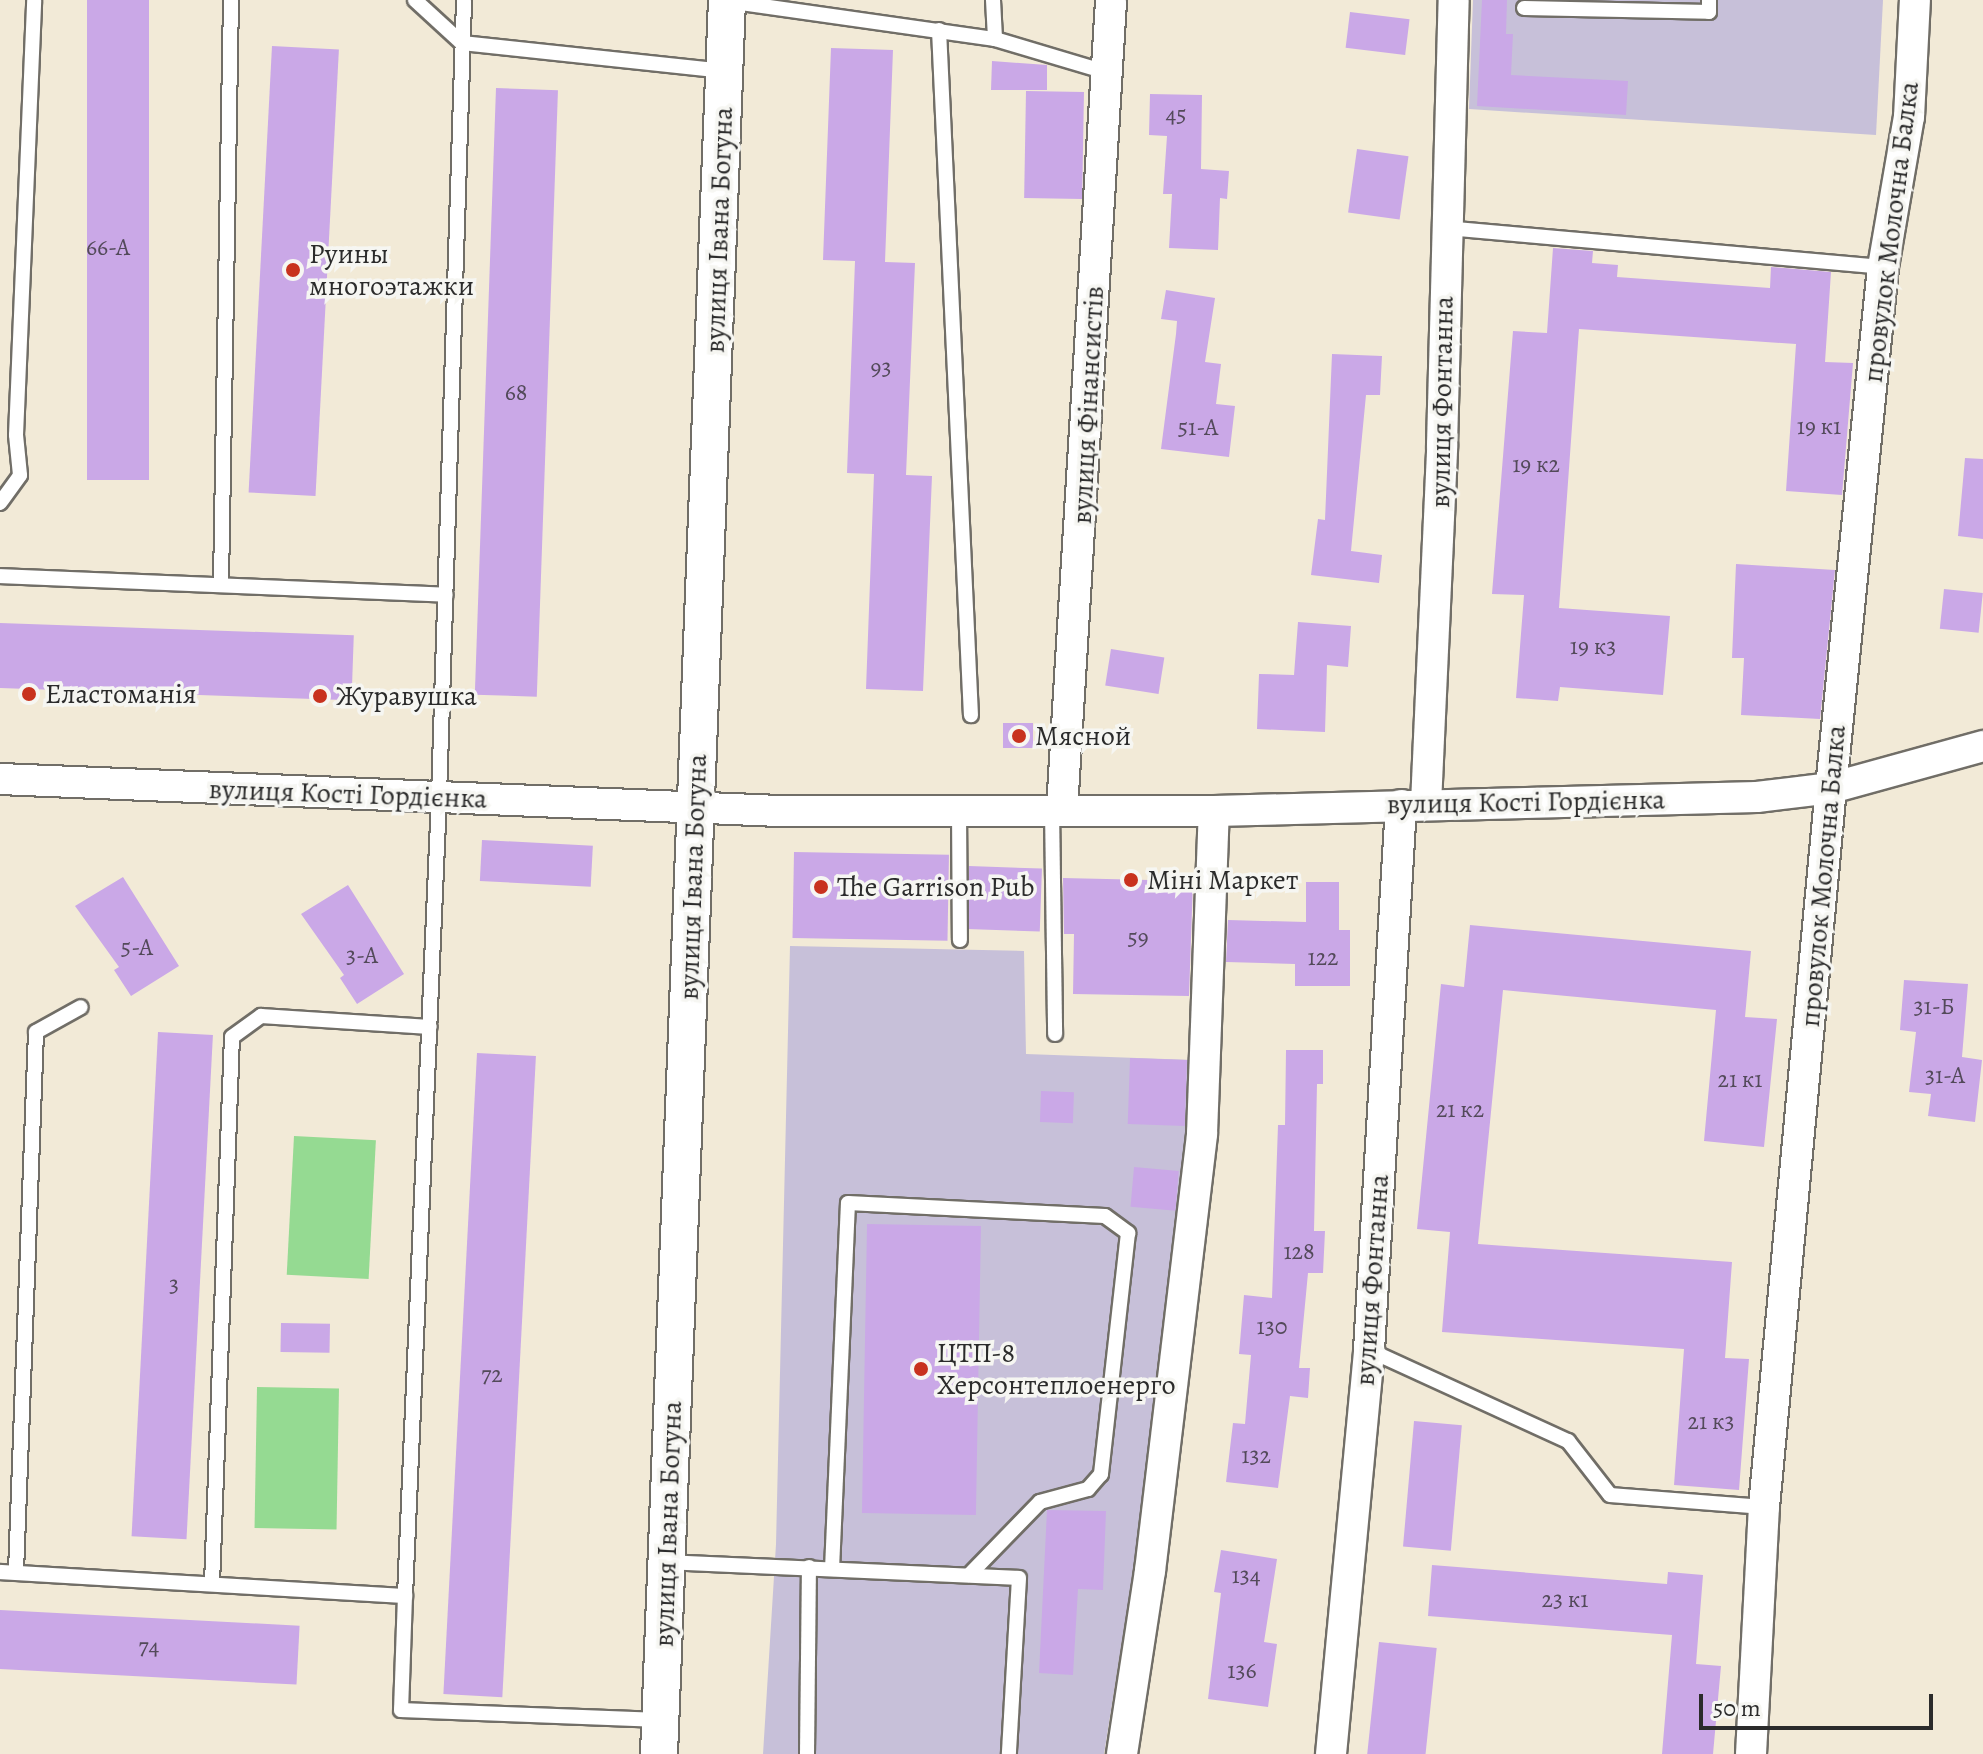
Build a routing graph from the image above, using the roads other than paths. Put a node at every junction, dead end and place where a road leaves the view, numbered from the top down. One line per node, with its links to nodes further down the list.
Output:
1 (34, 0): 20 (lane)
2 (231, 0): 22 (lane)
3 (415, 0): 15 (lane)
4 (464, 0): 15 (lane)
5 (727, 0): 13 (lane); 16 (street, вулиця Івана Богуна)
6 (993, 0): 14 (lane)
7 (1111, 0): 17 (street, вулиця Фінансистів)
8 (1454, 0): 18 (street, вулиця Фонтанна)
9 (1709, 0): 11 (lane)
10 (1915, 0): 19 (street, провулок Молочна Балка)
11 (1618, 5): 12 (lane)
12 (1524, 8)
13 (939, 30): 14 (lane); 24 (lane)
14 (995, 39): 17 (lane)
15 (462, 43): 16 (lane); 23 (lane)
16 (726, 71): 30 (street, вулиця Івана Богуна)
17 (1106, 72): 32 (street, вулиця Фінансистів)
18 (1446, 228): 19 (lane); 29 (street, вулиця Фонтанна)
19 (1883, 267): 27 (street, провулок Молочна Балка)
20 (0, 503)
21 (0, 576): 22 (lane)
22 (221, 583): 23 (lane)
23 (446, 595): 28 (lane)
24 (971, 715)
25 (1983, 746): 27 (street, вулиця Кості Гордієнка)
26 (0, 779): 28 (street, вулиця Кості Гордієнка)
27 (1831, 788): 29 (street, вулиця Кості Гордієнка); 39 (street, провулок Молочна Балка)
28 (439, 797): 30 (street, вулиця Кості Гордієнка); 36 (lane)
29 (1413, 805): 33 (street, вулиця Кості Гордієнка); 38 (street, вулиця Фонтанна)
30 (696, 808): 31 (street, вулиця Кості Гордієнка); 40 (street, вулиця Івана Богуна)
31 (959, 809): 32 (street, вулиця Кості Гордієнка); 34 (lane)
32 (1057, 809): 33 (street, вулиця Кості Гордієнка); 37 (lane)
33 (1214, 811): 51 (street)
34 (960, 940)
35 (81, 1007): 44 (lane)
36 (430, 1027): 46 (lane); 47 (lane)
37 (1055, 1034)
38 (1369, 1350): 39 (lane); 52 (street, вулиця Фонтанна)
39 (1764, 1507): 53 (street, провулок Молочна Балка)
40 (666, 1562): 41 (lane); 48 (street, вулиця Івана Богуна)
41 (809, 1567): 42 (lane); 49 (lane)
42 (832, 1569): 45 (lane); 45 (lane)
43 (0, 1572): 44 (lane)
44 (16, 1572): 46 (lane)
45 (969, 1575): 50 (lane)
46 (212, 1584): 47 (lane)
47 (405, 1596): 48 (lane)
48 (660, 1737)
49 (807, 1754)
50 (1009, 1754)
51 (1122, 1754)
52 (1331, 1754)
53 (1751, 1754)

